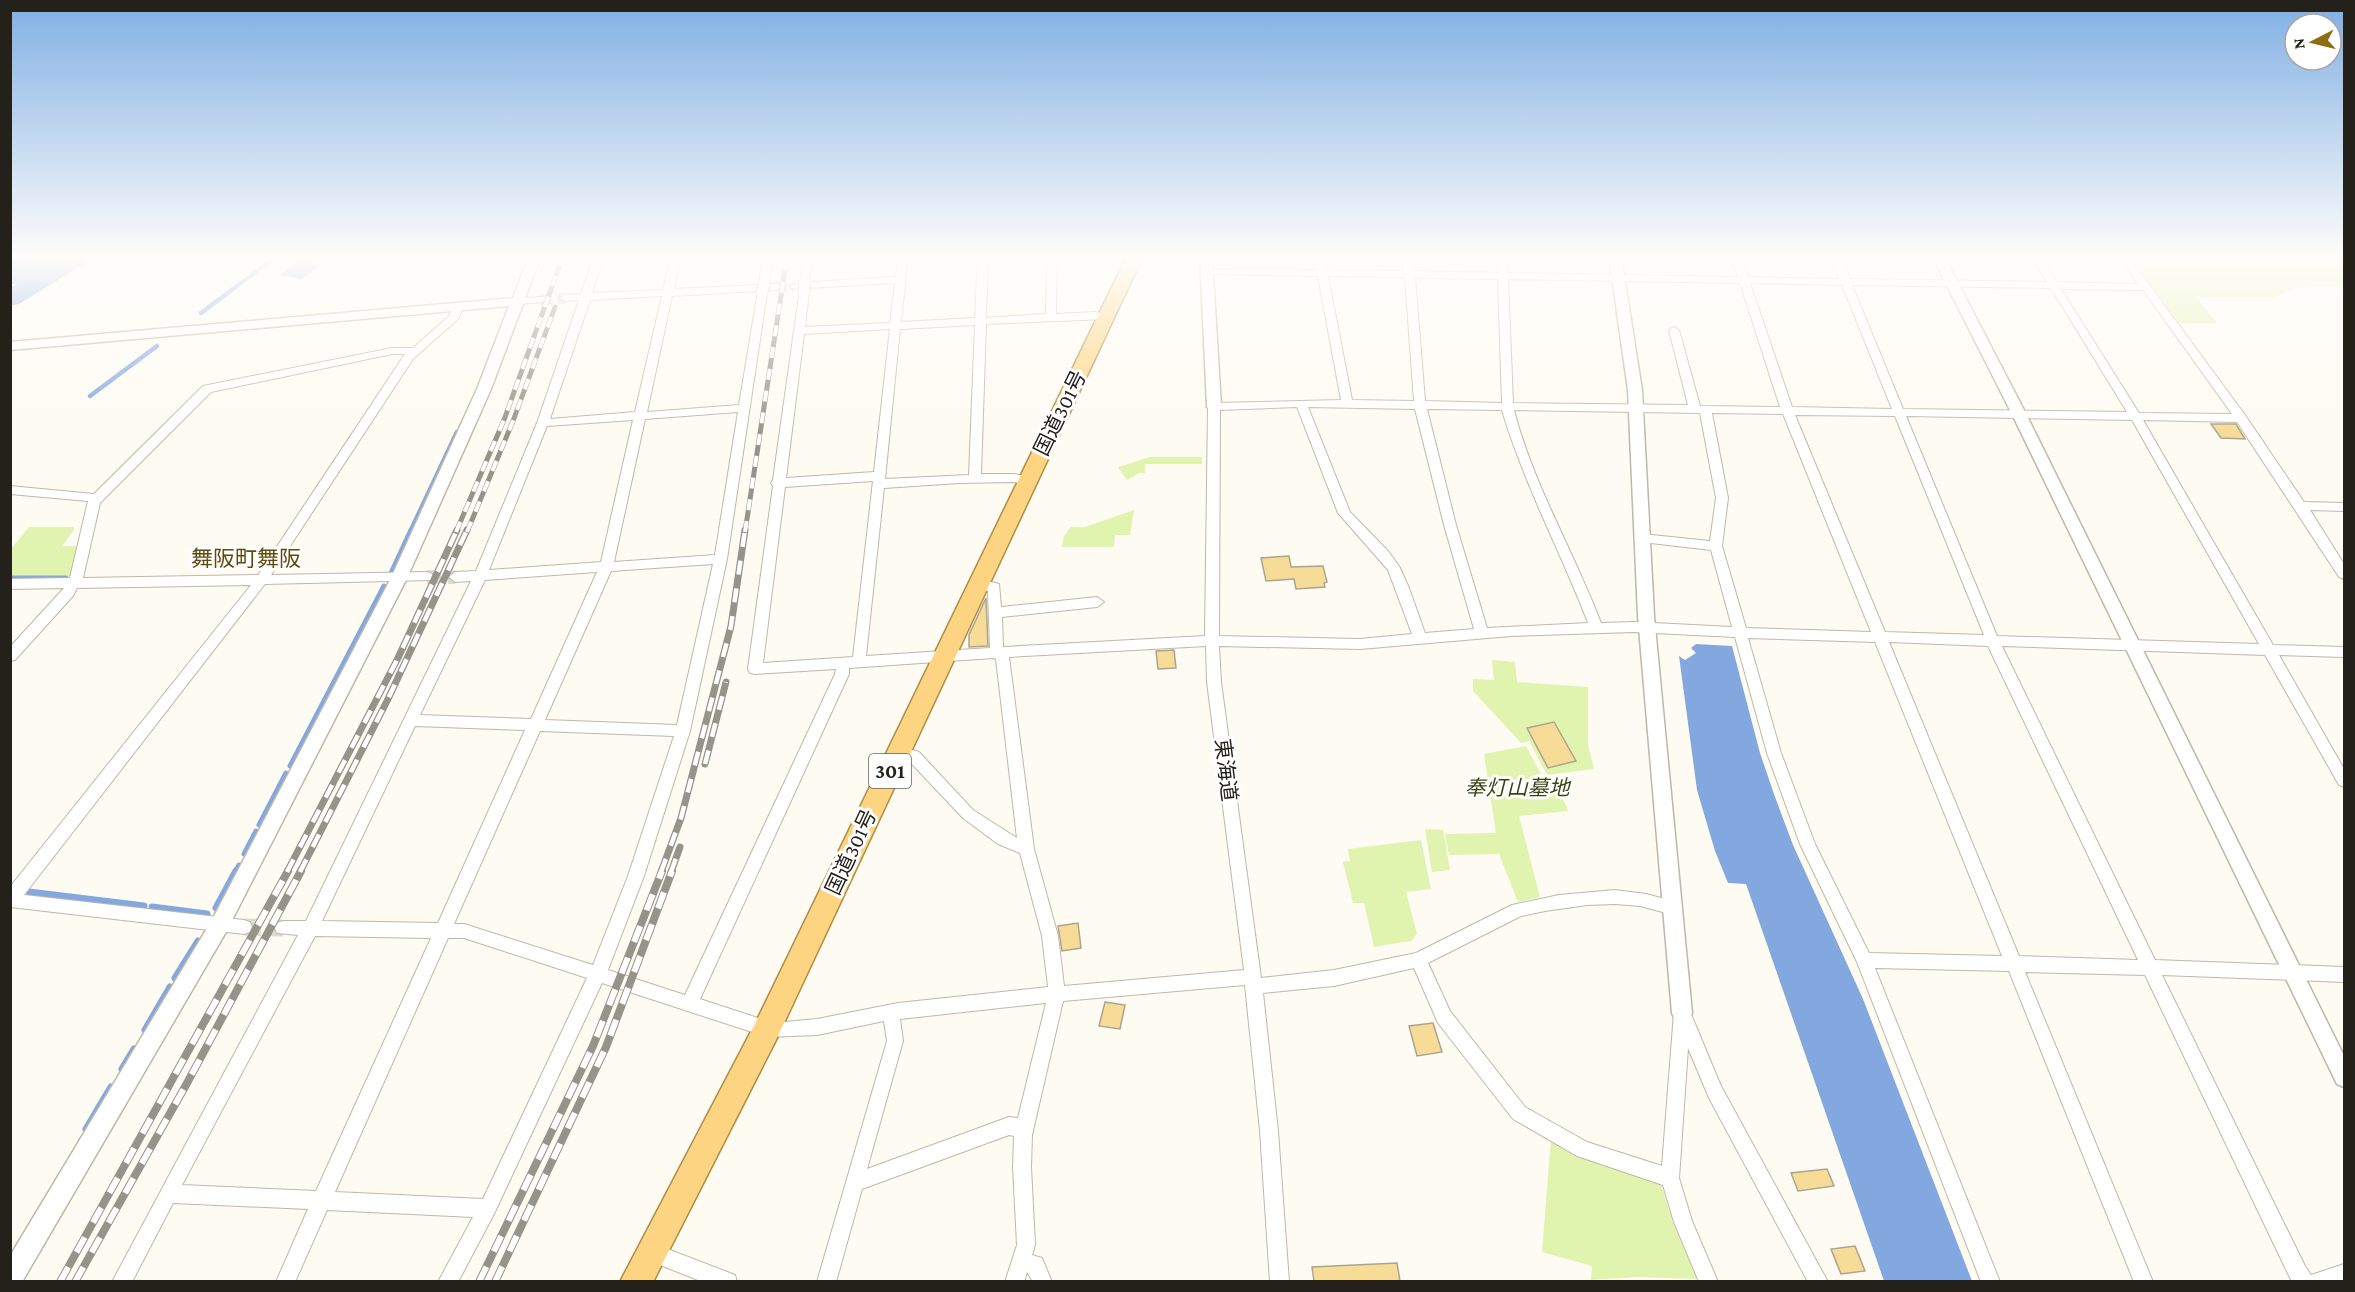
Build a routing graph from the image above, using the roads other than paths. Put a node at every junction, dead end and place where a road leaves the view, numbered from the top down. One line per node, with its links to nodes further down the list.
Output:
1 (351, 316): 27 (street)
2 (454, 316): 28 (street)
3 (513, 316): 60 (street)
4 (580, 316): 43 (street)
5 (663, 316): 40 (street)
6 (763, 316): 34 (street)
7 (800, 316): 26 (street)
8 (896, 316): 24 (street)
9 (980, 316): 23 (street)
10 (1067, 316): 22 (street)
11 (1106, 316): 46 (highway, 国道301号 / 301)
12 (1210, 316): 33 (street, 東海道)
13 (1330, 316): 30 (street)
14 (1413, 316): 31 (street)
15 (1505, 316): 32 (street)
16 (1624, 316): 35 (street)
17 (1756, 316): 37 (street)
18 (1859, 316): 38 (street)
19 (1969, 316): 39 (street)
20 (2073, 316): 41 (street)
21 (2167, 316): 42 (street)
22 (1051, 317): 23 (street)
23 (980, 321): 24 (street); 45 (street)
24 (895, 326): 26 (street); 44 (street)
25 (1674, 330): 36 (street)
26 (799, 331): 47 (street)
27 (10, 346)
28 (416, 351): 49 (street); 61 (street)
29 (1301, 403): 30 (street); 33 (street); 72 (street)
30 (1347, 404): 31 (street)
31 (1420, 405): 32 (street); 69 (street)
32 (1508, 406): 35 (street); 67 (street)
33 (1214, 407): 73 (street, 東海道)
34 (745, 408): 40 (street); 54 (street)
35 (1636, 408): 36 (street); 52 (street)
36 (1700, 409): 37 (street); 53 (street)
37 (1787, 410): 38 (street); 71 (street)
38 (1898, 412): 39 (street); 74 (street)
39 (2019, 414): 41 (street); 75 (street)
40 (640, 416): 43 (street); 55 (street)
41 (2135, 416): 42 (street); 76 (street)
42 (2241, 418): 50 (street)
43 (543, 423): 57 (street)
44 (879, 480): 45 (street); 47 (street); 81 (street)
45 (975, 480): 46 (street)
46 (1028, 480): 64 (highway, 国道301号 / 301)
47 (777, 483): 82 (street)
48 (10, 490): 49 (street)
49 (97, 498): 63 (street)
50 (2302, 506): 51 (street); 56 (street)
51 (2344, 507)
52 (1642, 538): 53 (street); 68 (street)
53 (1716, 546): 70 (street)
54 (721, 559): 55 (street); 85 (street)
55 (606, 567): 57 (street); 84 (street)
56 (2344, 574)
57 (480, 576): 59 (street); 83 (street)
58 (428, 577): 60 (street)
59 (455, 577)
60 (399, 578): 61 (street); 91 (street)
61 (261, 580): 63 (street); 89 (street)
62 (10, 584): 63 (street)
63 (73, 584): 79 (street)
64 (978, 584): 66 (street); 80 (highway, 国道301号 / 301)
65 (1097, 602): 66 (street)
66 (995, 613): 78 (street)
67 (1596, 628): 68 (street); 69 (street)
68 (1647, 628): 70 (street); 90 (street)
69 (1482, 633): 72 (street)
70 (1742, 633): 71 (street); 97 (street)
71 (1881, 638): 74 (street); 98 (street)
72 (1420, 639): 73 (street)
73 (1212, 641): 78 (street); 103 (street, 東海道)
74 (1993, 642): 75 (street); 99 (street)
75 (2133, 646): 76 (street); 100 (street)
76 (2269, 650): 77 (street); 87 (street)
77 (2344, 652)
78 (1000, 654): 80 (street); 88 (street)
79 (10, 656)
80 (944, 657): 81 (street); 86 (highway, 国道301号 / 301)
81 (859, 662): 82 (street)
82 (843, 663): 105 (street)
83 (411, 720): 84 (street); 94 (street)
84 (535, 725): 85 (street); 95 (street)
85 (683, 732): 102 (street)
86 (899, 752): 88 (street); 108 (highway, 国道301号 / 301)
87 (2344, 781)
88 (1026, 849): 104 (street)
89 (11, 900): 91 (street)
90 (1674, 908): 96 (street); 107 (street)
91 (219, 926): 92 (street); 119 (street)
92 (244, 927)
93 (283, 928): 94 (street)
94 (310, 928): 95 (street); 113 (street)
95 (444, 931): 102 (street); 114 (street)
96 (1418, 960): 103 (street); 111 (street)
97 (1864, 960): 98 (street); 131 (street)
98 (2014, 964): 99 (street); 132 (street)
99 (2150, 967): 100 (street); 133 (street)
100 (2293, 971): 101 (street); 109 (street)
101 (2344, 974)
102 (597, 976): 105 (street); 115 (street)
103 (1253, 981): 104 (street); 128 (street, 東海道)
104 (1057, 993): 106 (street); 110 (street)
105 (689, 1005): 108 (street)
106 (891, 1012): 108 (street); 112 (street)
107 (1683, 1013): 111 (street); 130 (street)
108 (767, 1029): 116 (highway, 国道301号 / 301)
109 (2344, 1077)
110 (1024, 1128): 112 (street); 117 (street)
111 (1670, 1178): 129 (street)
112 (855, 1179): 125 (street)
113 (169, 1194): 114 (street); 120 (street)
114 (321, 1201): 115 (street); 121 (street)
115 (488, 1208): 122 (street)
116 (652, 1252): 123 (highway, 国道301号 / 301); 124 (street)
117 (1023, 1261): 126 (street); 127 (street)
118 (2344, 1273): 134 (street)
119 (10, 1279)
120 (121, 1281)
121 (285, 1281)
122 (447, 1281)
123 (636, 1281)
124 (728, 1281)
125 (826, 1281)
126 (1014, 1281)
127 (1043, 1281)
128 (1280, 1281)
129 (1709, 1281)
130 (1819, 1281)
131 (1991, 1281)
132 (2144, 1281)
133 (2304, 1281)
134 (2317, 1281)

